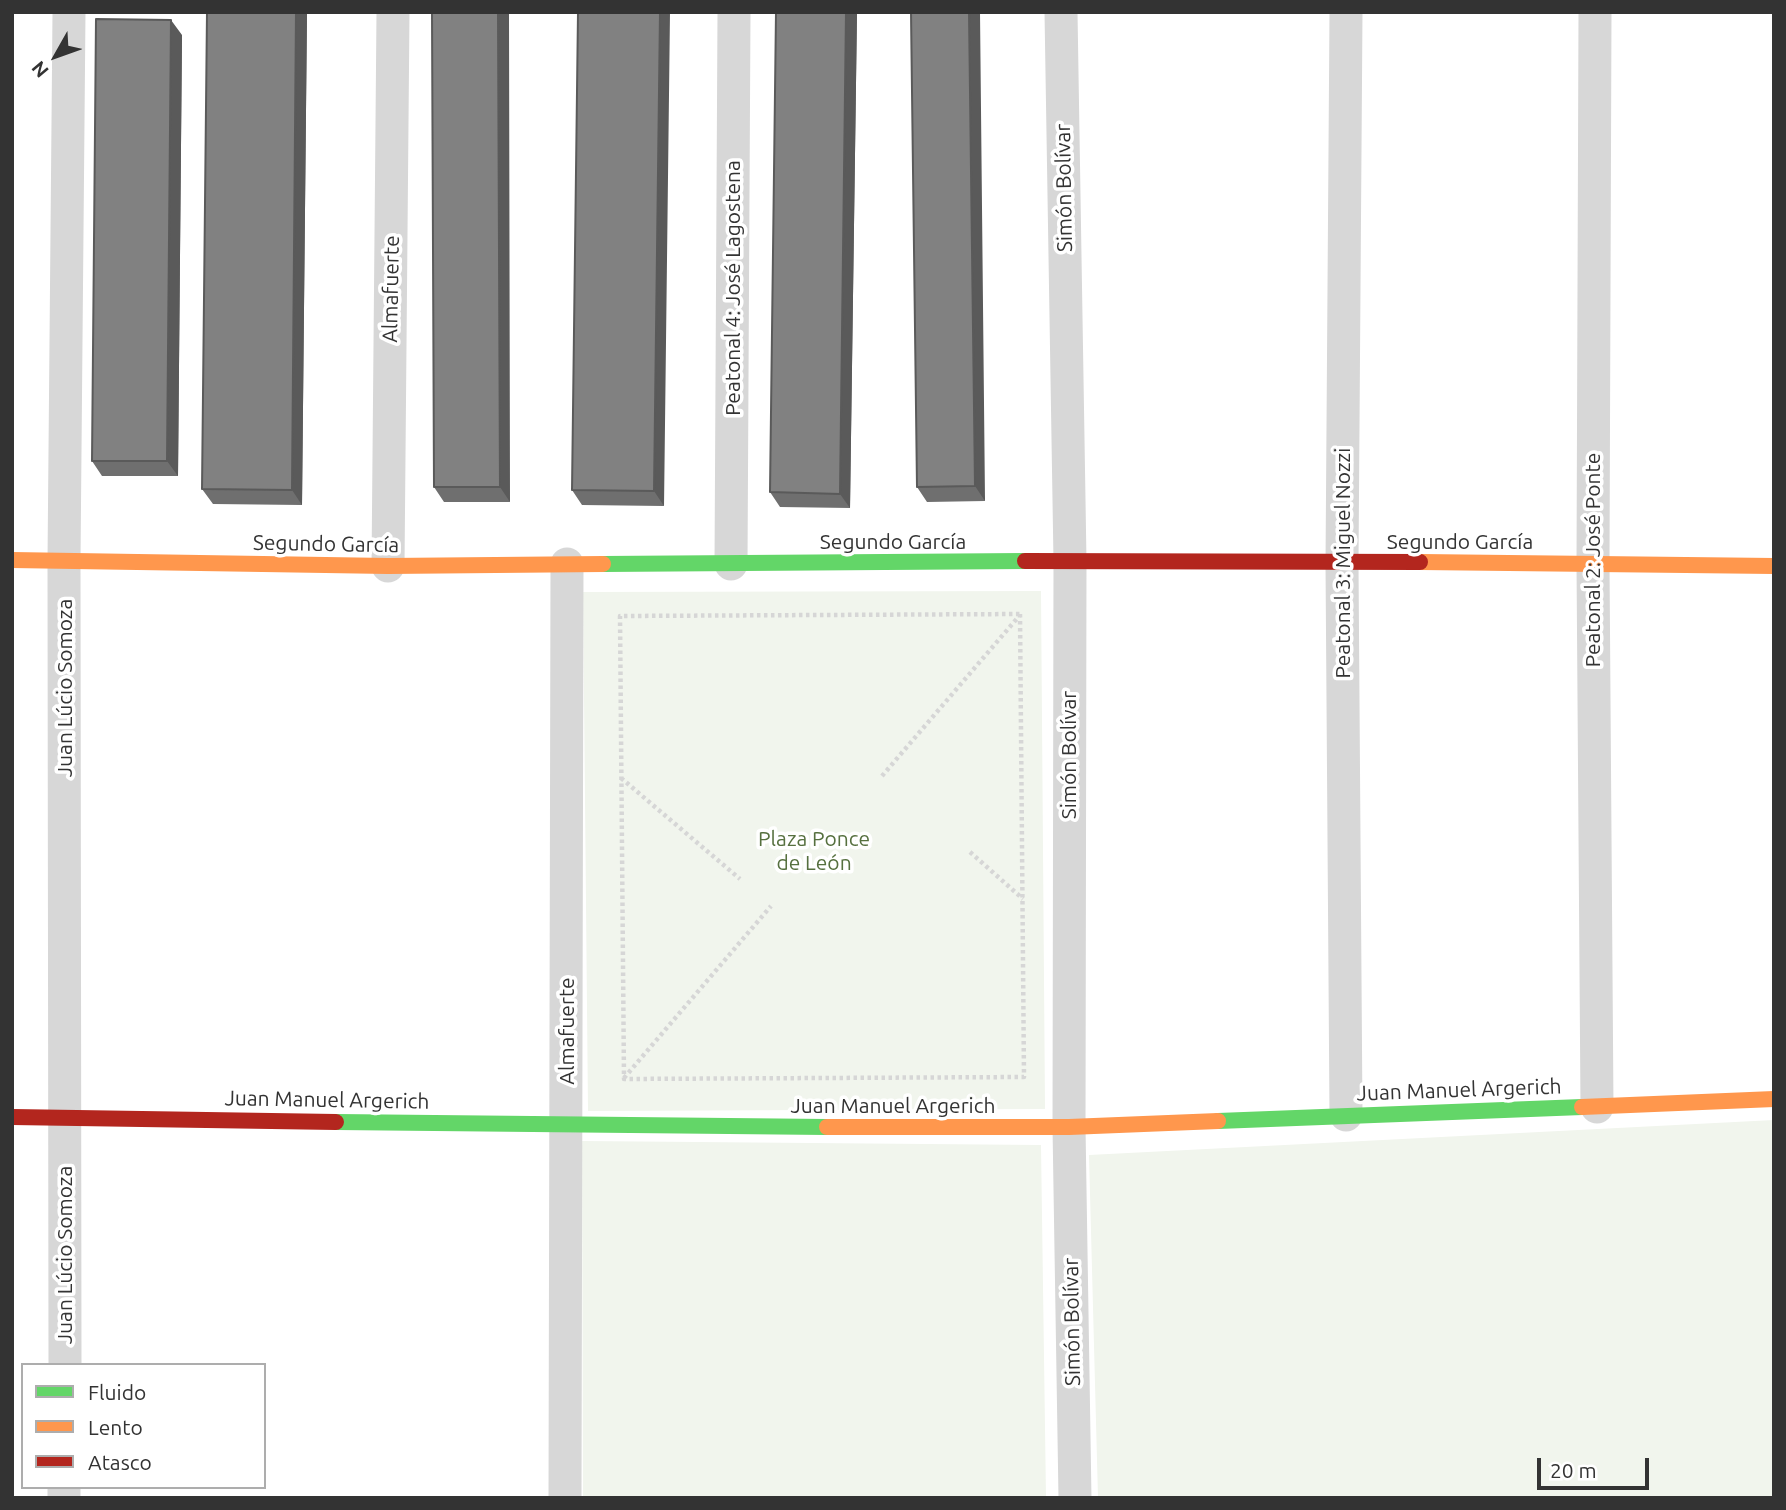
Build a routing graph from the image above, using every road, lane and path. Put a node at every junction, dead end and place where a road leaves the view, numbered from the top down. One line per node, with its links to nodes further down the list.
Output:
1 (69, 12): 8 (street, Juan Lúcio Somoza)
2 (393, 12): 14 (street, Almafuerte)
3 (734, 12): 13 (street, Peatonal 4: José Lagostena)
4 (1061, 12): 9 (street, Simón Bolívar)
5 (1346, 12): 10 (street, Peatonal 3: Miguel Nozzi)
6 (1595, 12): 11 (street, Peatonal 2: José Ponte)
7 (12, 559): 8 (street, Segundo García)
8 (64, 560): 14 (street, Segundo García); 27 (street, Juan Lúcio Somoza)
9 (1070, 561): 10 (street, Segundo García); 13 (street, Segundo García); 30 (street, Simón Bolívar)
10 (1342, 563): 11 (street, Segundo García); 26 (street, Peatonal 3: Miguel Nozzi)
11 (1592, 563): 15 (street, Segundo García); 25 (street, Peatonal 2: José Ponte)
12 (567, 564): 13 (street, Segundo García); 14 (street, Segundo García); 29 (street, Almafuerte)
13 (731, 564)
14 (388, 566)
15 (1774, 566)
16 (1020, 614): 17 (path); 18 (path); 21 (path)
17 (882, 776)
18 (621, 778): 20 (path); 23 (path)
19 (970, 852): 21 (path)
20 (740, 879)
21 (1023, 899): 23 (path)
22 (771, 906): 23 (path)
23 (624, 1079)
24 (1774, 1099): 25 (street, Juan Manuel Argerich)
25 (1597, 1107): 26 (street, Juan Manuel Argerich)
26 (1346, 1115): 30 (street, Juan Manuel Argerich)
27 (66, 1116): 28 (street, Juan Manuel Argerich); 29 (street, Juan Manuel Argerich); 31 (street, Juan Lúcio Somoza)
28 (12, 1117)
29 (567, 1126): 30 (street, Juan Manuel Argerich); 32 (street, Almafuerte)
30 (1069, 1127): 33 (street, Simón Bolívar)
31 (65, 1363)
32 (565, 1498)
33 (1075, 1498)

